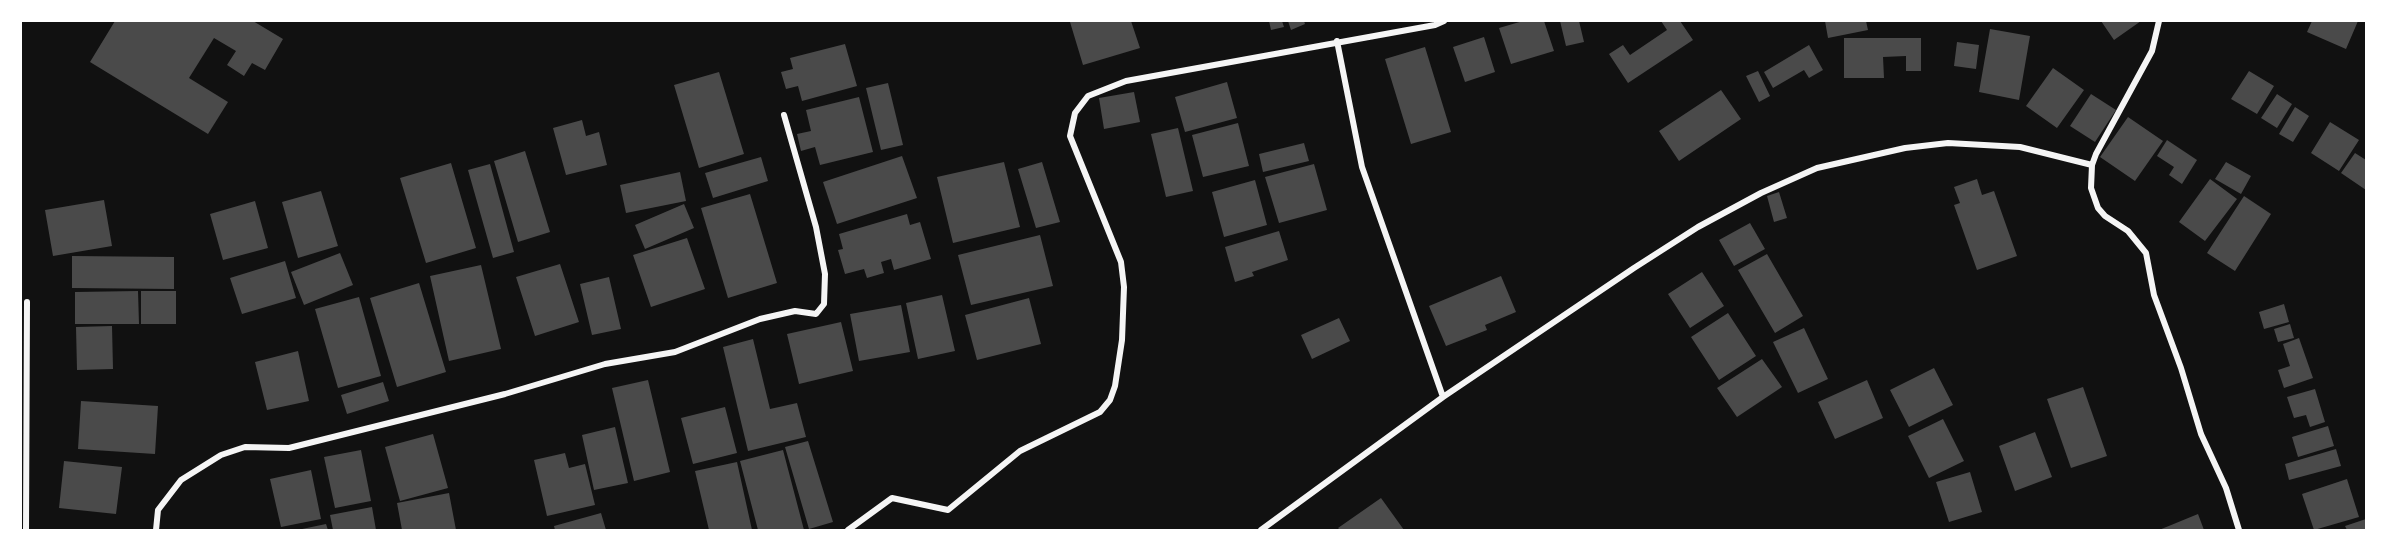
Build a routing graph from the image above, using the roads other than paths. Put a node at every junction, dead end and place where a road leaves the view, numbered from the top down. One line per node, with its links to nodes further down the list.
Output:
1 (1444, 21): 3 (street)
2 (2159, 21): 5 (street)
3 (1337, 41): 7 (street); 10 (street)
4 (784, 116): 9 (street)
5 (2092, 165): 7 (street); 12 (street)
6 (27, 302): 8 (street)
7 (1443, 397): 11 (street)
8 (26, 530)
9 (156, 530)
10 (848, 530)
11 (1261, 530)
12 (2239, 530)

